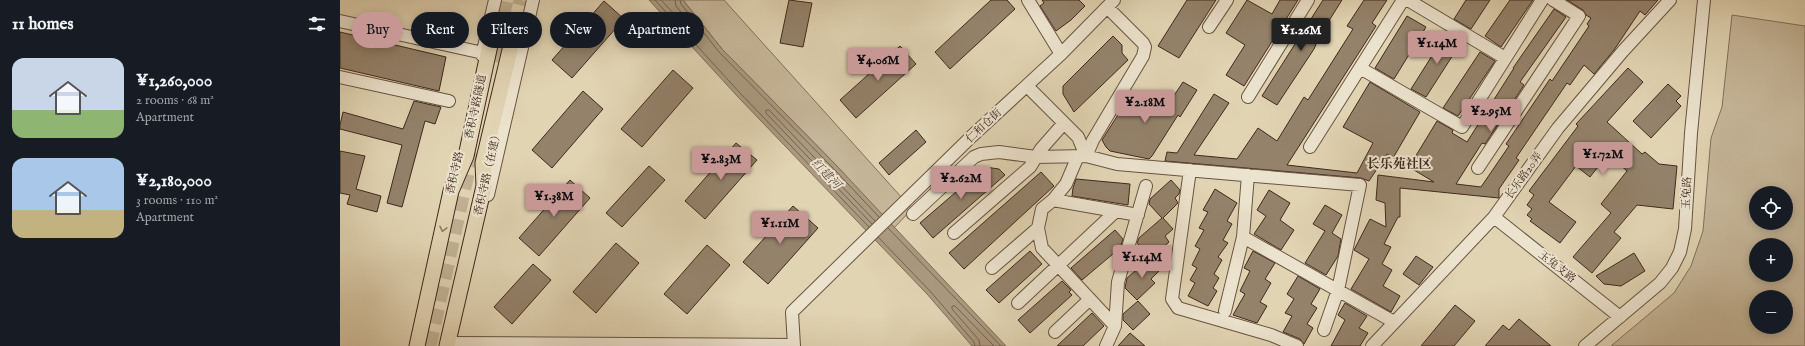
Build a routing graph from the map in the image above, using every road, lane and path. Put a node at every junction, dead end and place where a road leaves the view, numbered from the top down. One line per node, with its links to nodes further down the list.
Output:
1 (495, 0): 16 (street)
2 (528, 0): 32 (street, 香积寺路（在建）)
3 (533, 0): 54 (street)
4 (1028, 0): 18 (street)
5 (1227, 0): 15 (street)
6 (1308, 0): 23 (street)
7 (1403, 0): 20 (street)
8 (1408, 0): 19 (street)
9 (1542, 0): 19 (street)
10 (1553, 0): 29 (street)
11 (1670, 0): 39 (street, 长乐路20弄)
12 (1704, 0): 49 (street, 玉兔路)
13 (1111, 4): 18 (street, 仁和仓街); 27 (street)
14 (340, 21): 16 (street)
15 (1209, 27)
16 (486, 49): 34 (main road, 香积寺路隧道)
17 (510, 50): 32 (main road, 香积寺路隧道)
18 (1061, 54): 22 (street, 仁和仓街)
19 (1504, 58): 20 (street)
20 (1360, 68): 26 (street)
21 (340, 77): 24 (street)
22 (1027, 86): 25 (street); 55 (street, 仁和仓街)
23 (1248, 97)
24 (449, 100)
25 (1064, 123): 27 (street); 28 (street)
26 (1310, 147)
27 (1082, 156): 28 (street); 30 (street); 35 (street)
28 (1036, 157): 37 (street); 41 (street)
29 (1478, 168)
30 (1190, 170): 31 (street); 58 (street)
31 (1248, 175): 42 (street); 45 (street)
32 (484, 186): 54 (main road, 香积寺路（在建）)
33 (1146, 186): 38 (street)
34 (451, 191): 56 (main road, 香积寺路, one-way to 56)
35 (1053, 200): 36 (street); 40 (street)
36 (1116, 211): 38 (street); 43 (street)
37 (913, 214)
38 (1138, 215): 51 (street)
39 (1494, 217): 49 (street, 玉兔支路); 50 (street, 长乐路20弄)
40 (1038, 228): 43 (street); 44 (street)
41 (954, 233)
42 (1243, 237): 45 (street); 48 (street)
43 (1059, 266): 46 (street); 47 (street)
44 (992, 268)
45 (1338, 290): 50 (street); 52 (street)
46 (1090, 299): 51 (street); 53 (street)
47 (1018, 302)
48 (1225, 311)
49 (1620, 317): 60 (street, 玉兔路)
50 (1394, 322): 59 (street, 长乐路20弄)
51 (1115, 326): 57 (street)
52 (1324, 330)
53 (1055, 332)
54 (450, 344): 55 (street)
55 (794, 345)
56 (417, 346)
57 (1106, 346)
58 (1297, 346)
59 (1372, 346)
60 (1585, 346)

